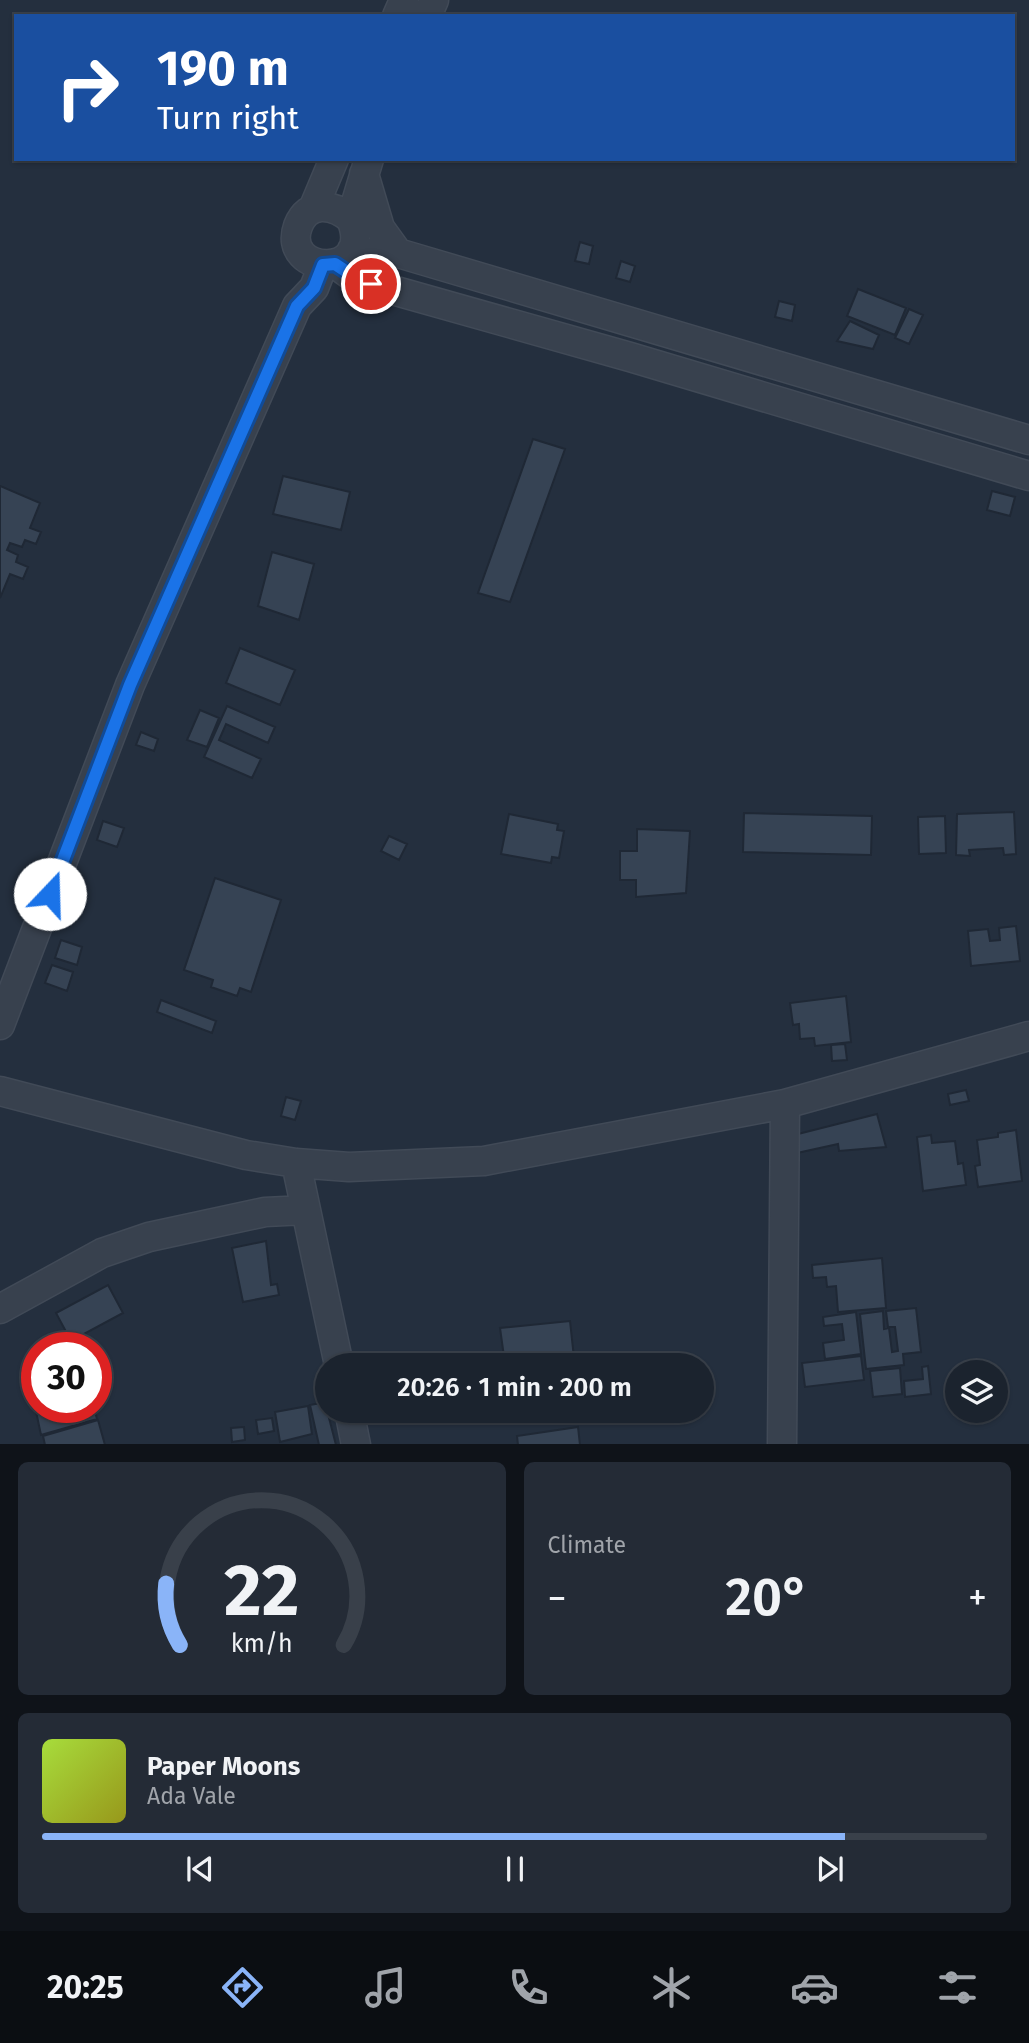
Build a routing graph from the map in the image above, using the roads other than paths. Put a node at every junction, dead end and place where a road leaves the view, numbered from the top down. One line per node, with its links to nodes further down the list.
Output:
1 (333, 161): 3 (street)
2 (367, 167): 4 (street); 6 (street)
3 (313, 209): 4 (street); 5 (street)
4 (351, 219): 7 (street)
5 (300, 249): 7 (street); 8 (street)
6 (398, 253): 7 (street); 9 (street)
7 (337, 260): 8 (street); 10 (street)
8 (297, 306): 11 (street)
9 (1029, 440)
10 (1029, 477)
11 (0, 1025)
12 (1029, 1036): 14 (street)
13 (0, 1091): 15 (street)
14 (785, 1104): 15 (street); 21 (street)
15 (296, 1163): 16 (street)
16 (306, 1210): 17 (street); 18 (street)
17 (0, 1309)
18 (336, 1353)
19 (352, 1423): 20 (street)
20 (356, 1444)
21 (782, 1444)

